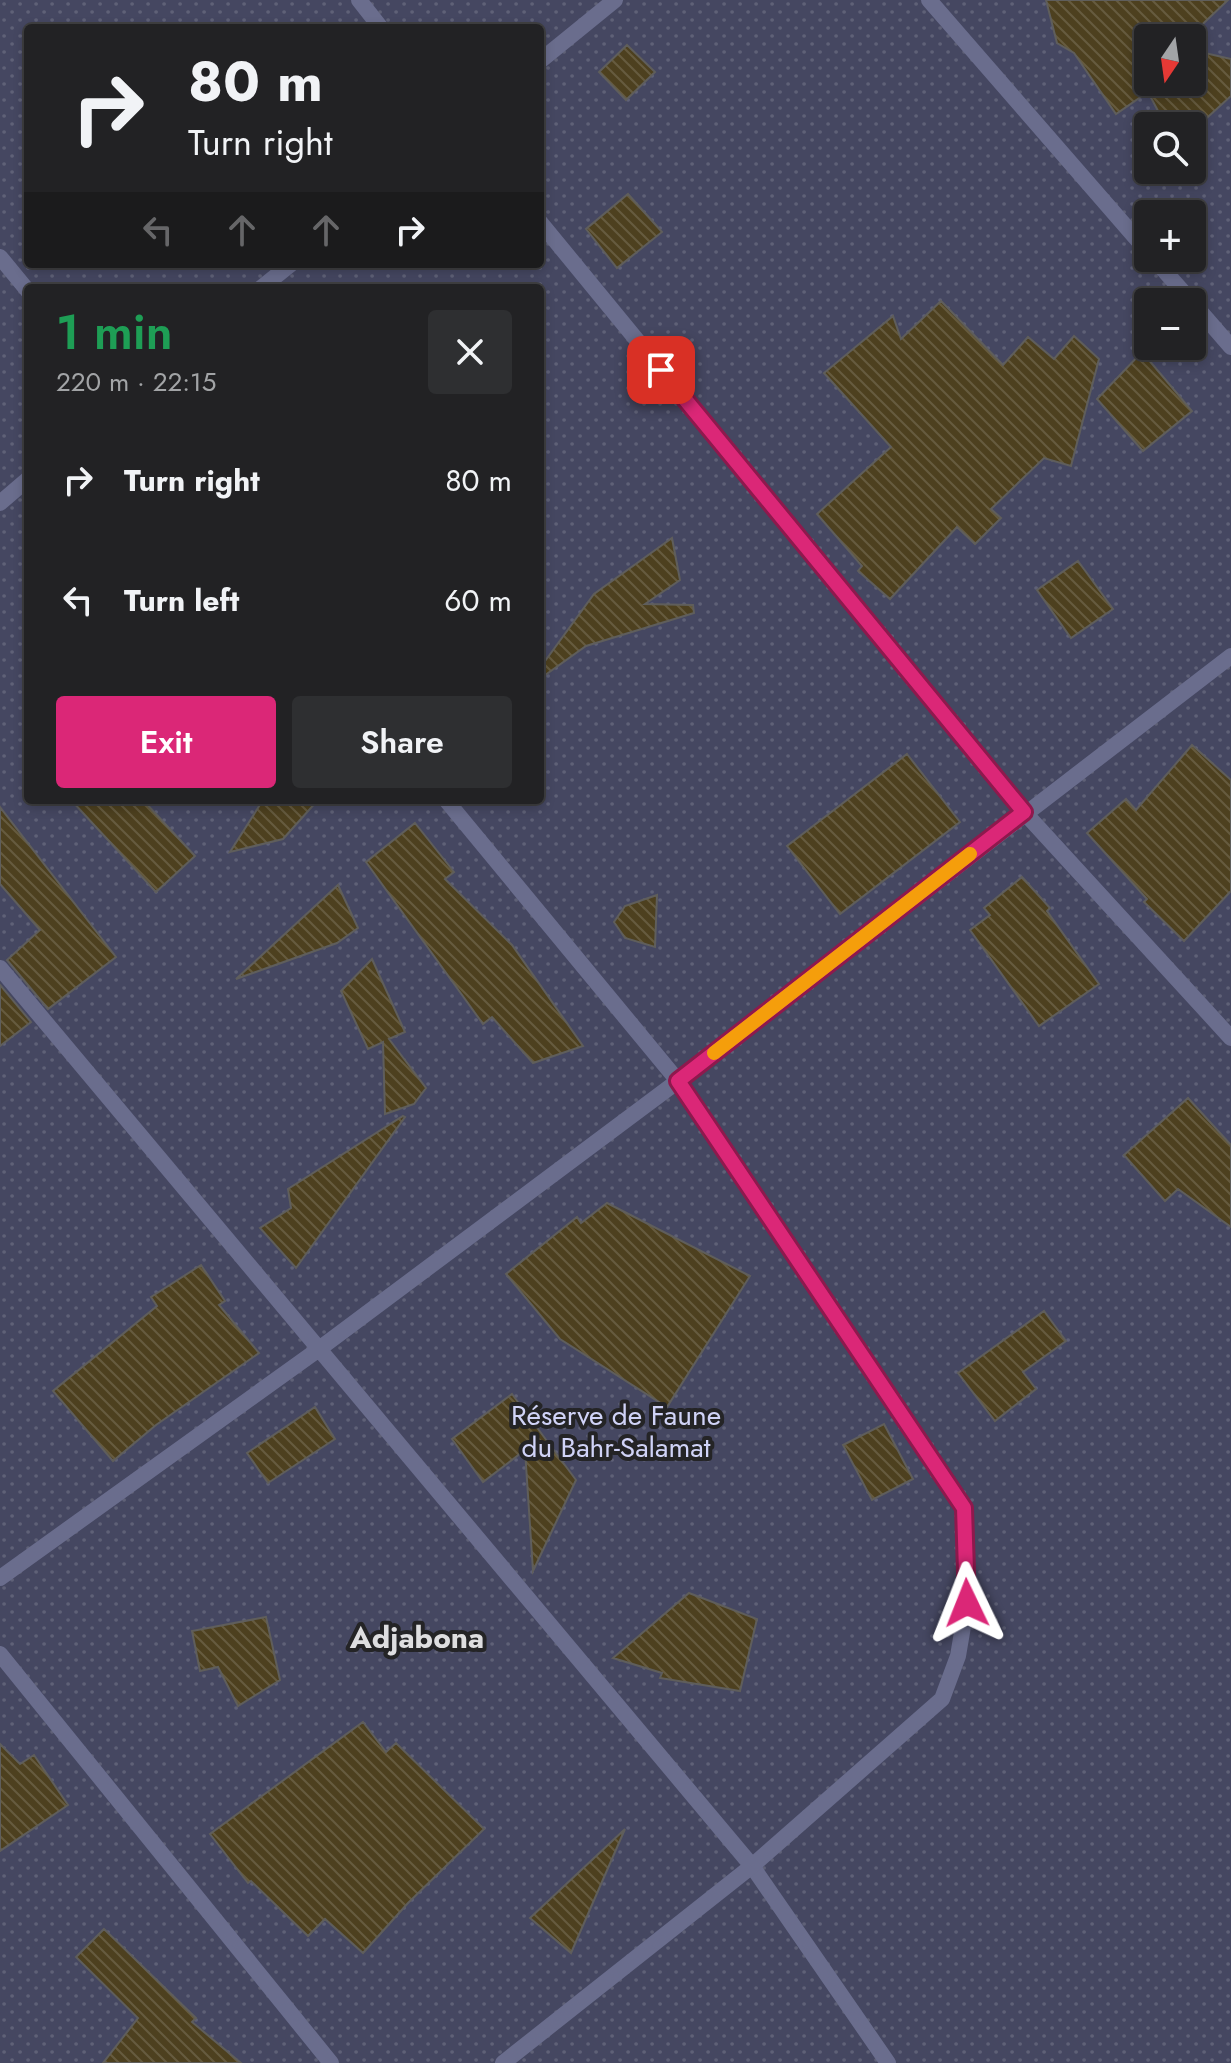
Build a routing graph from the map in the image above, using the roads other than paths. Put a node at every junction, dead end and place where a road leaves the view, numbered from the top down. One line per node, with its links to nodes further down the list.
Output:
1 (359, 0): 4 (street)
2 (615, 0): 5 (street)
3 (929, 0): 7 (street)
4 (378, 24)
5 (544, 58)
6 (544, 227): 20 (street)
7 (1134, 236)
8 (0, 257): 12 (street)
9 (286, 268): 11 (street)
10 (1165, 272): 13 (street)
11 (266, 284)
12 (24, 286)
13 (1180, 288)
14 (1206, 318): 15 (street)
15 (1231, 347)
16 (24, 482): 17 (street)
17 (0, 503)
18 (1231, 656): 20 (street)
19 (449, 804): 23 (street)
20 (1024, 812): 22 (street); 23 (street)
21 (0, 968): 24 (street)
22 (1231, 1038)
23 (678, 1081): 24 (street); 27 (street)
24 (319, 1349): 25 (street); 27 (street)
25 (0, 1578)
26 (0, 1654): 28 (street)
27 (752, 1866): 29 (street); 30 (street)
28 (331, 2063)
29 (503, 2063)
30 (888, 2063)

